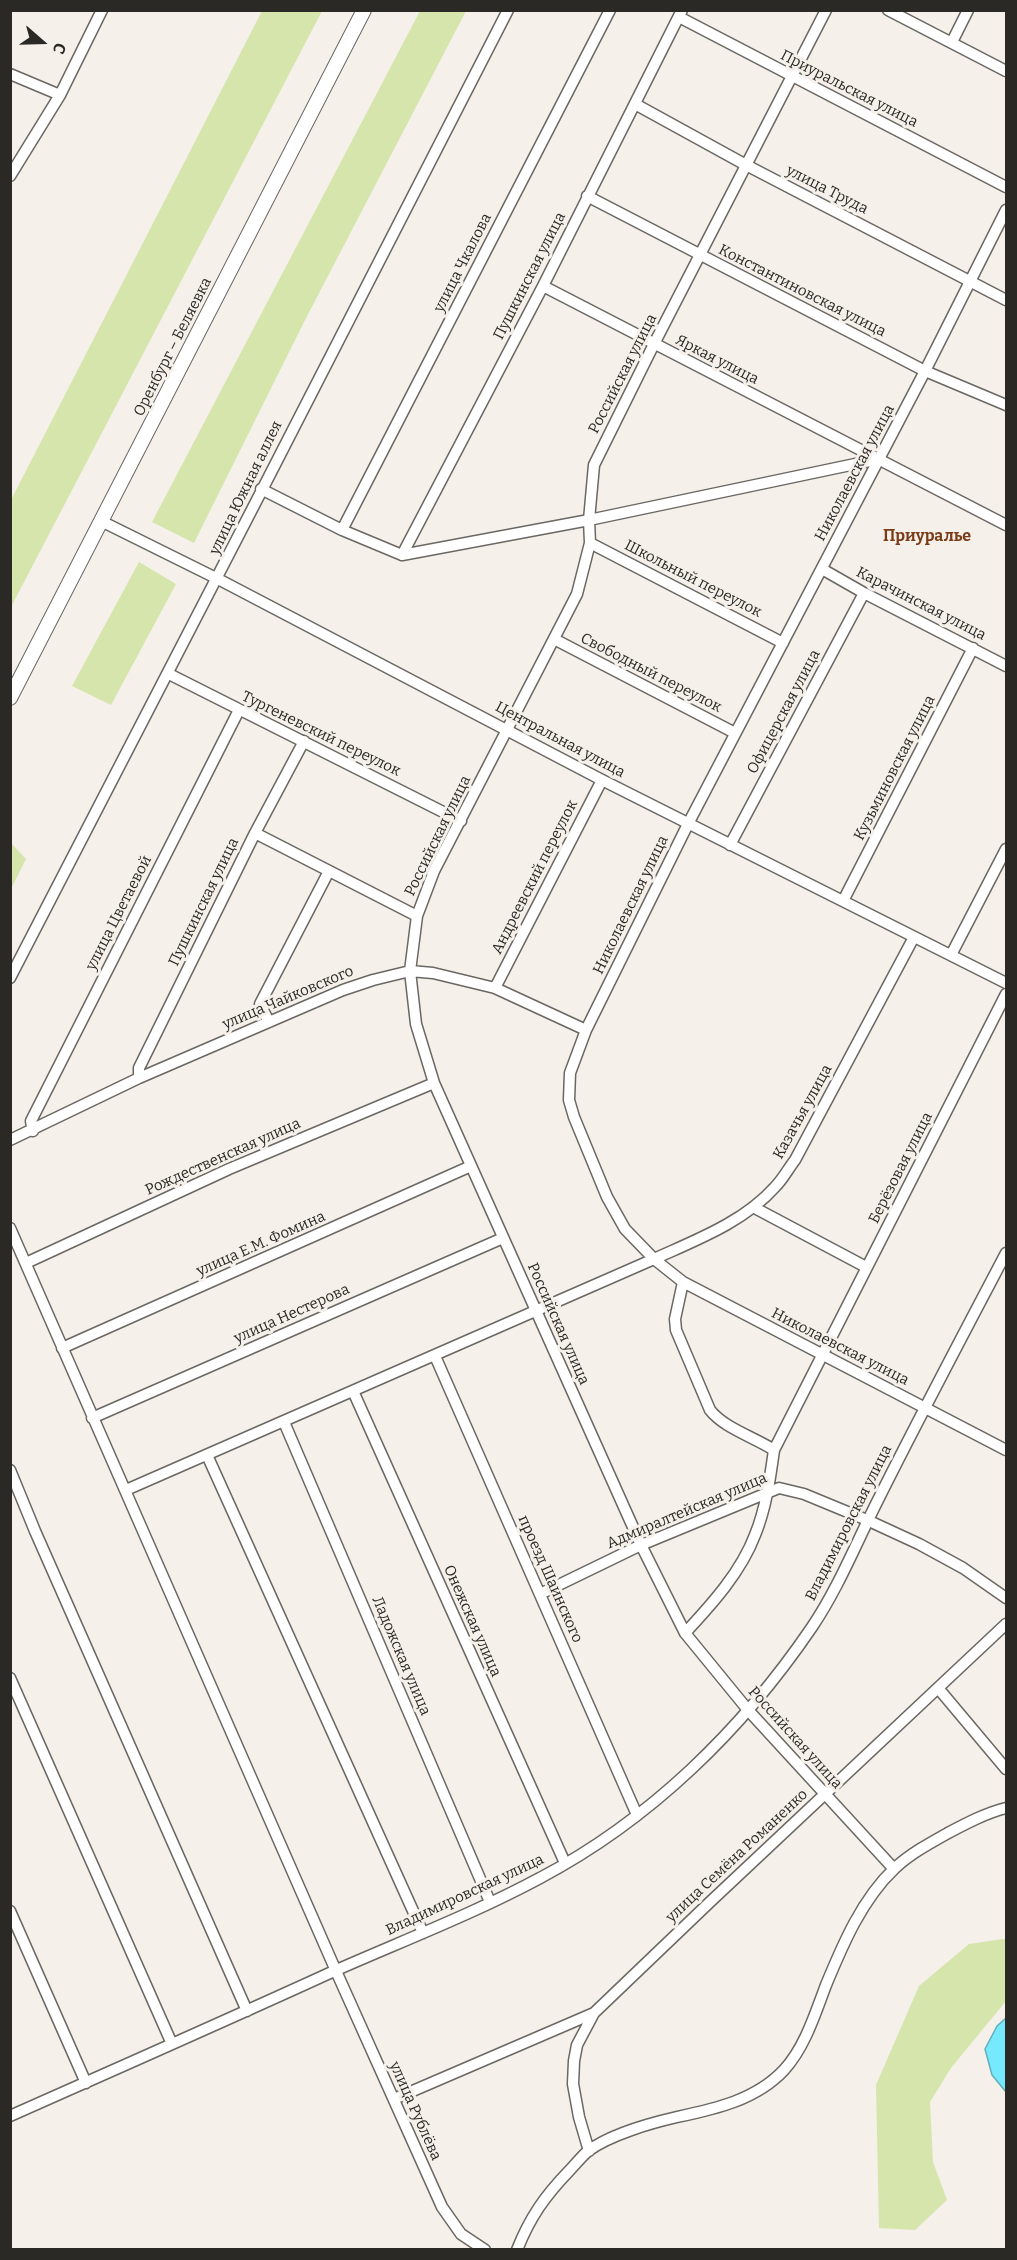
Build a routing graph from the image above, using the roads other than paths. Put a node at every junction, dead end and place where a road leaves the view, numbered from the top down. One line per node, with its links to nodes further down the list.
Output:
1 (102, 10): 13 (street)
2 (364, 10): 30 (main road, Оренбург – Беляевка)
3 (508, 10): 28 (street, улица Южная аллея)
4 (610, 10): 32 (street, улица Чкалова)
5 (826, 10): 12 (street, Российская улица)
6 (888, 10): 9 (street)
7 (968, 10): 9 (street)
8 (680, 14): 12 (street, Приуральская улица); 14 (street, Пушкинская улица)
9 (952, 42): 10 (street)
10 (1006, 71)
11 (10, 74): 13 (street)
12 (793, 77): 15 (street, Российская улица); 17 (street, Приуральская улица)
13 (60, 95): 16 (street)
14 (635, 104): 15 (street, улица Труда); 18 (street, Пушкинская улица)
15 (746, 165): 20 (street, Российская улица); 21 (street, улица Труда)
16 (10, 176)
17 (1006, 187)
18 (587, 196): 20 (street, Константиновская улица); 22 (street, Пушкинская улица)
19 (1006, 210): 21 (street, Николаевская улица)
20 (700, 255): 24 (street, Российская улица); 25 (street, Константиновская улица)
21 (971, 281): 23 (street, улица Труда); 25 (street, Николаевская улица)
22 (543, 286): 24 (street, Яркая улица); 34 (street, Пушкинская улица)
23 (1006, 300)
24 (654, 344): 27 (street, Яркая улица); 29 (street, Российская улица)
25 (925, 371): 26 (street, Константиновская улица); 27 (street, Николаевская улица)
26 (1006, 405)
27 (879, 459): 29 (street); 31 (street, Яркая улица); 35 (street, Николаевская улица)
28 (261, 489): 32 (street); 36 (street, улица Южная аллея)
29 (589, 520): 33 (street, Российская улица); 34 (street)
30 (101, 521): 36 (street, Центральная улица); 43 (main road, Оренбург – Беляевка)
31 (1006, 525)
32 (342, 530): 34 (street)
33 (590, 543): 38 (street, Российская улица); 39 (street, Школьный переулок)
34 (402, 555)
35 (822, 569): 37 (street, Карачинская улица); 39 (street, Николаевская улица)
36 (218, 579): 42 (street, улица Южная аллея); 45 (street, Центральная улица)
37 (864, 593): 40 (street, Карачинская улица); 52 (street, Офицерская улица)
38 (554, 639): 45 (street, Российская улица); 46 (street, Свободный переулок)
39 (783, 643): 46 (street, Николаевская улица)
40 (973, 648): 41 (street, Карачинская улица); 55 (street, Кузьминовская улица)
41 (1006, 666)
42 (169, 674): 44 (street, Тургеневский переулок); 60 (street, улица Южная аллея)
43 (10, 698)
44 (239, 710): 47 (street, Тургеневский переулок); 68 (street, улица Цветаевой)
45 (507, 729): 48 (street, Центральная улица); 49 (street, Российская улица)
46 (735, 733): 50 (street, Николаевская улица)
47 (304, 741): 49 (street, Тургеневский переулок); 51 (street, Пушкинская улица)
48 (602, 780): 50 (street, Центральная улица); 62 (street, Андреевский переулок)
49 (461, 821): 56 (street, Российская улица)
50 (688, 824): 52 (street, Центральная улица); 65 (street, Николаевская улица)
51 (255, 833): 54 (street); 66 (street, Пушкинская улица)
52 (730, 845): 55 (street, Центральная улица)
53 (1006, 849): 58 (street)
54 (329, 871): 56 (street); 64 (street)
55 (843, 901): 57 (street, Центральная улица)
56 (417, 916): 59 (street, Российская улица)
57 (914, 937): 58 (street, Центральная улица); 71 (street, Казачья улица)
58 (951, 955): 61 (street, Центральная улица)
59 (410, 971): 62 (street, улица Чайковского); 64 (street, улица Чайковского); 67 (street, Российская улица)
60 (10, 978)
61 (1006, 983)
62 (495, 988): 65 (street, улица Чайковского)
63 (1006, 994): 77 (street, Берёзовая улица)
64 (269, 1022): 66 (street, улица Чайковского)
65 (586, 1030): 75 (street, Николаевская улица)
66 (139, 1078): 68 (street, улица Чайковского)
67 (434, 1083): 70 (street, Российская улица); 76 (street, Рождественская улица)
68 (33, 1131): 69 (street, улица Чайковского)
69 (10, 1140)
70 (471, 1166): 73 (street, Российская улица); 80 (street, улица Е.М. Фомина)
71 (753, 1207): 75 (street, Казачья улица); 77 (street)
72 (10, 1228): 76 (street, улица Рублёва)
73 (503, 1238): 79 (street, Российская улица); 85 (street, улица Нестерова)
74 (1006, 1253): 84 (street, Владимировская улица)
75 (654, 1259): 78 (street, Николаевская улица); 79 (street, Казачья улица)
76 (26, 1263): 80 (street, улица Рублёва)
77 (866, 1267): 82 (street, Берёзовая улица)
78 (683, 1282): 82 (street, Николаевская улица); 87 (street)
79 (536, 1312): 81 (street); 94 (street, Российская улица)
80 (62, 1348): 85 (street, улица Рублёва)
81 (435, 1356): 83 (street); 95 (street, проезд Шаинского)
82 (822, 1356): 84 (street, Николаевская улица); 87 (street, Берёзовая улица)
83 (353, 1391): 86 (street); 106 (street, Онежская улица)
84 (925, 1408): 88 (street, Николаевская улица); 93 (street, Владимировская улица)
85 (93, 1418): 91 (street, улица Рублёва)
86 (284, 1422): 89 (street); 108 (street, Ладожская улица)
87 (774, 1450): 92 (street, Берёзовая улица)
88 (1006, 1450)
89 (207, 1455): 91 (street); 110 (street)
90 (10, 1470): 112 (street)
91 (126, 1490): 111 (street, улица Рублёва)
92 (768, 1491): 93 (street, Адмиралтейская улица); 94 (street, Адмиралтейская улица); 98 (street, Берёзовая улица)
93 (867, 1520): 96 (street, Адмиралтейская улица); 101 (street, Владимировская улица)
94 (641, 1545): 95 (street, Адмиралтейская улица); 98 (street, Российская улица)
95 (540, 1594): 105 (street, проезд Шаинского)
96 (1006, 1598)
97 (1006, 1624): 100 (street, улица Семёна Романенко)
98 (686, 1633): 101 (street, Российская улица)
99 (10, 1678): 114 (street)
100 (938, 1688): 102 (street); 103 (street, улица Семёна Романенко)
101 (748, 1710): 103 (street, Российская улица); 105 (street, Владимировская улица)
102 (1006, 1768)
103 (826, 1794): 107 (street, Российская улица); 113 (street, улица Семёна Романенко)
104 (1006, 1808): 107 (street)
105 (637, 1815): 106 (street, Владимировская улица)
106 (565, 1863): 108 (street, Владимировская улица)
107 (894, 1869): 118 (street)
108 (490, 1902): 110 (street, Владимировская улица)
109 (10, 1911): 115 (street)
110 (423, 1933): 111 (street, Владимировская улица)
111 (336, 1971): 112 (street, Владимировская улица); 116 (street, улица Рублёва)
112 (248, 2011): 114 (street, Владимировская улица)
113 (594, 2013): 116 (street, улица Семёна Романенко); 118 (street, улица Семёна Романенко)
114 (172, 2044): 115 (street, Владимировская улица)
115 (86, 2083): 117 (street, Владимировская улица)
116 (394, 2100): 119 (street, улица Рублёва)
117 (10, 2116)
118 (589, 2151): 120 (street)
119 (484, 2250)
120 (517, 2250)

